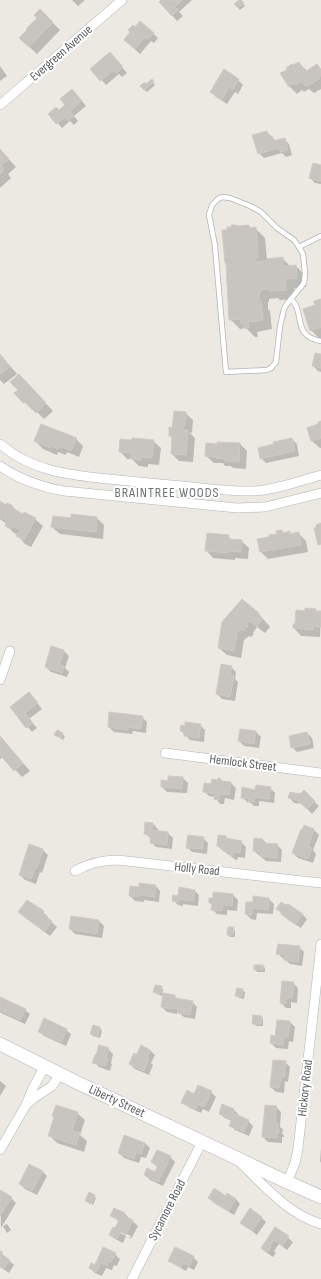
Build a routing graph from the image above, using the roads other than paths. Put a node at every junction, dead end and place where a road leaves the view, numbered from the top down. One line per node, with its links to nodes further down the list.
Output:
1 (122, 0): 2 (street, Evergreen Avenue)
2 (0, 105)
3 (321, 236): 4 (lane)
4 (299, 247): 5 (lane); 5 (lane)
5 (291, 299): 6 (lane)
6 (321, 340)
7 (0, 444): 10 (street)
8 (0, 466): 12 (street)
9 (321, 475): 10 (street)
10 (156, 484): 12 (street)
11 (321, 493): 12 (street)
12 (154, 500)
13 (10, 651): 14 (street)
14 (0, 680)
15 (165, 753): 16 (street, Hemlock Street)
16 (321, 773)
17 (75, 870): 18 (street, Holly Road)
18 (321, 883)
19 (321, 944): 27 (street, Hickory Road)
20 (0, 1044): 21 (main road, Liberty Street)
21 (45, 1066): 22 (main road, Liberty Street); 23 (street)
22 (60, 1074): 23 (street); 24 (main road, Liberty Street)
23 (26, 1105): 25 (street)
24 (202, 1142): 26 (main road, Liberty Street); 30 (street, Sycamore Road)
25 (0, 1150)
26 (234, 1157): 27 (main road, Liberty Street); 29 (street, Liberty Street)
27 (287, 1182): 28 (main road, Liberty Street)
28 (321, 1197)
29 (321, 1224)
30 (132, 1279)

